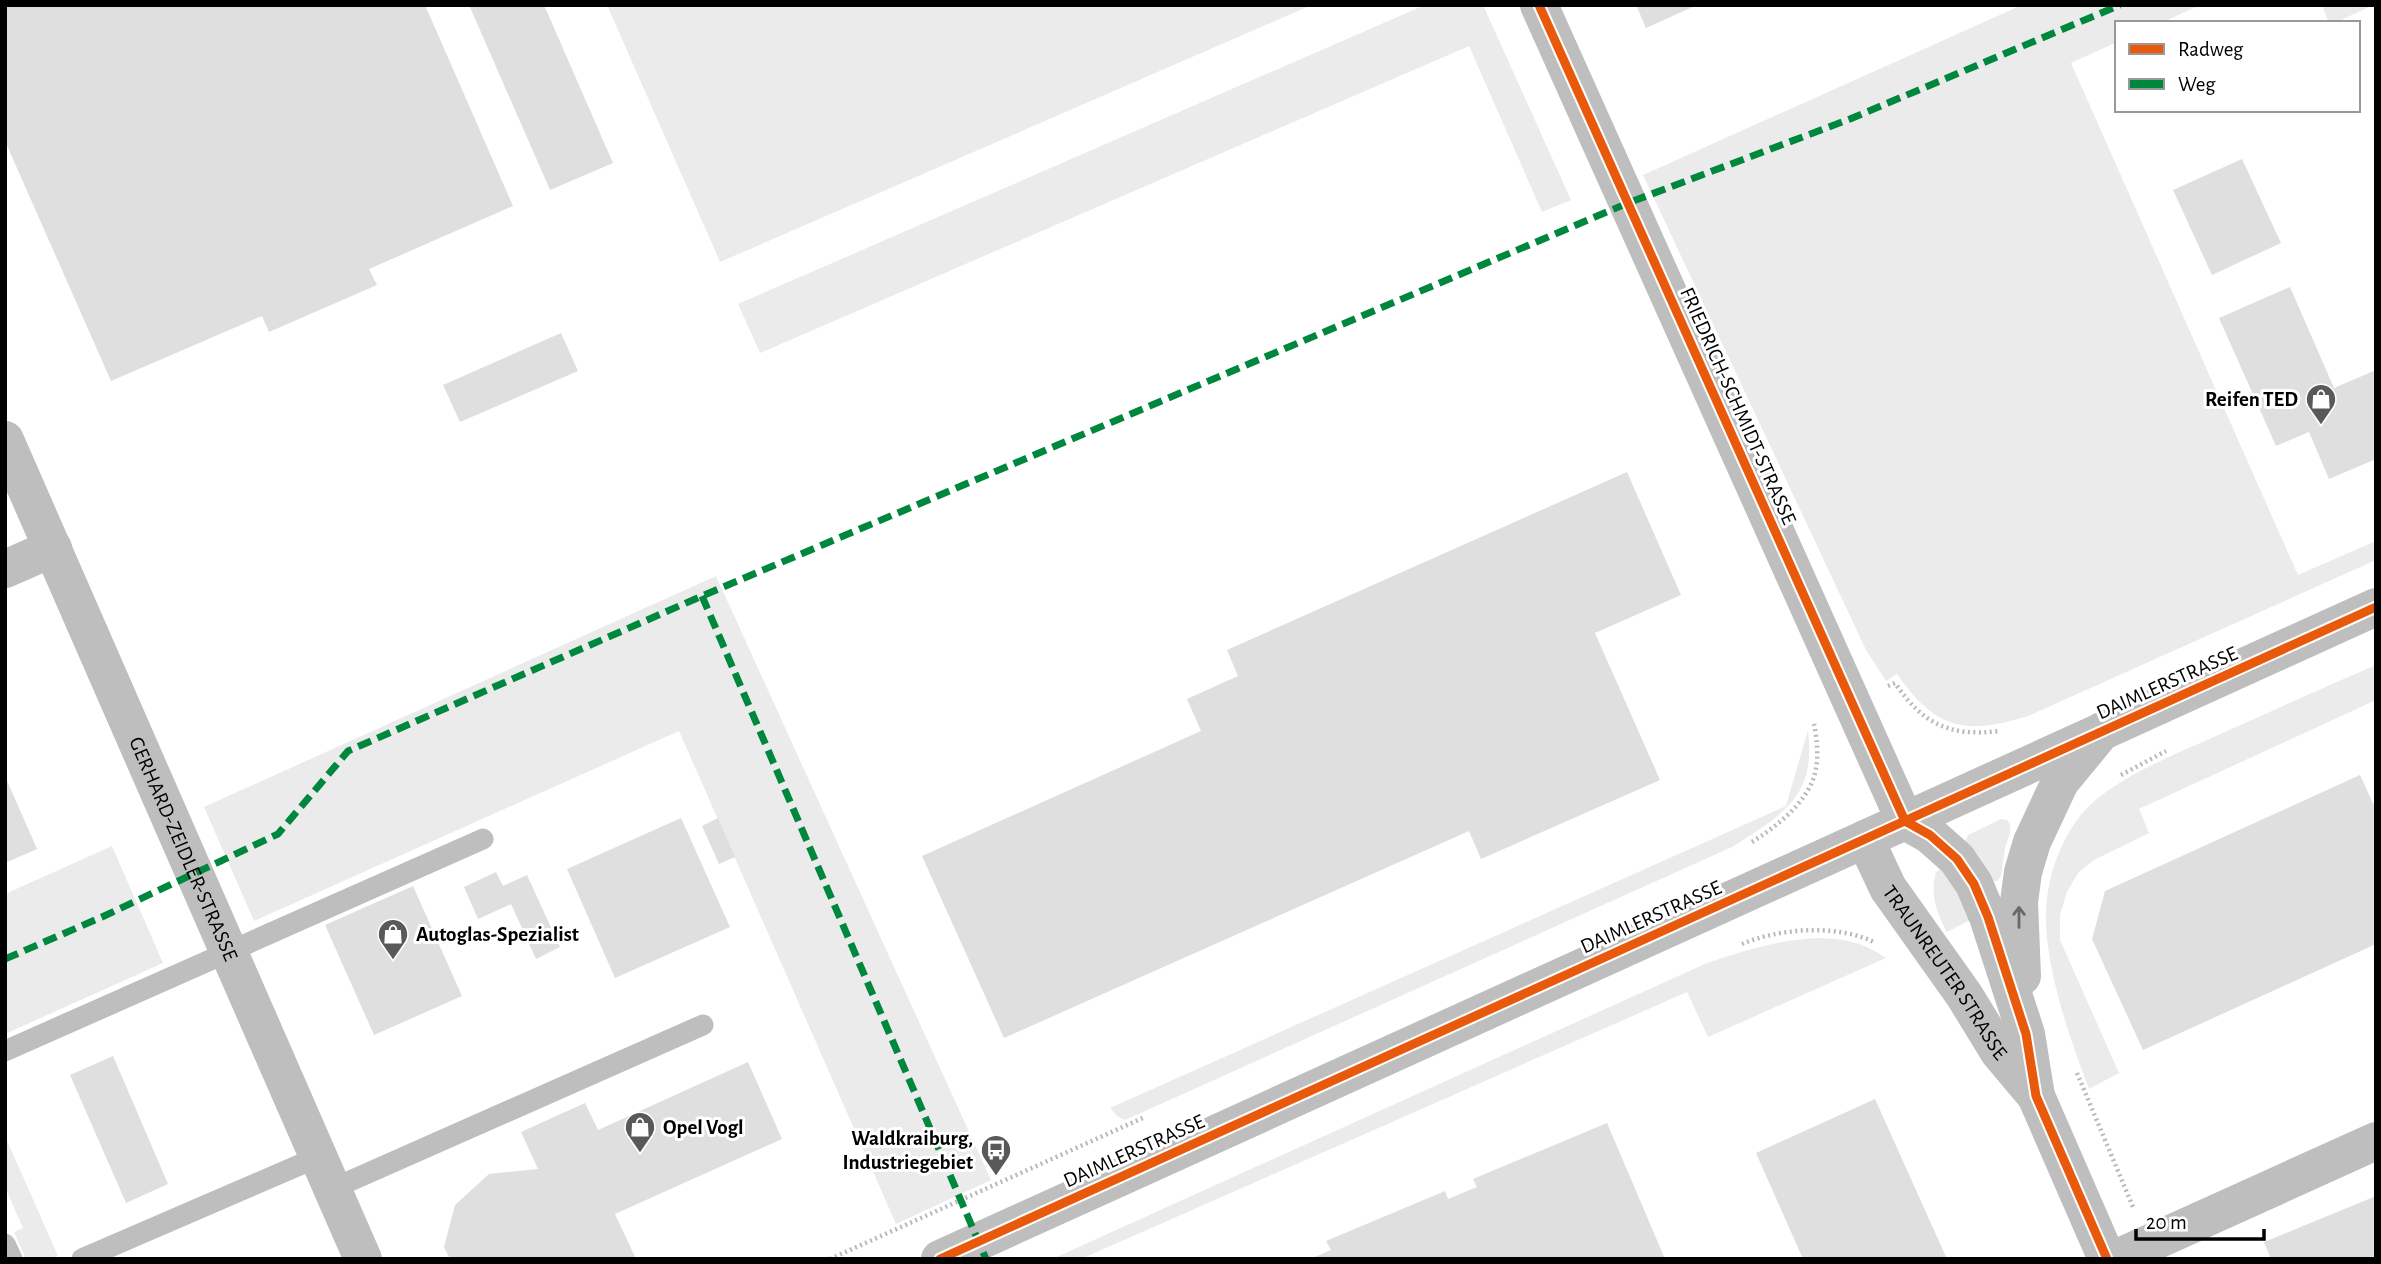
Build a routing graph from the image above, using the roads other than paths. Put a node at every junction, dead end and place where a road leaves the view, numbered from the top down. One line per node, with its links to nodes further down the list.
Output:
1 (1539, 5): 7 (street, FRIEDRICH-SCHMIDT-STRASSE)
2 (5, 440): 3 (street, GERHARD-ZEIDLER-STRASSE)
3 (52, 548): 4 (street); 10 (street, GERHARD-ZEIDLER-STRASSE)
4 (5, 569)
5 (2376, 607): 6 (street, DAIMLERSTRASSE)
6 (2102, 732): 7 (street, DAIMLERSTRASSE); 12 (street, TRAUNREUTER STRASSE, one-way to 6)
7 (1905, 821): 9 (street, DAIMLERSTRASSE); 12 (street, TRAUNREUTER STRASSE)
8 (483, 839): 10 (lane)
9 (1865, 839): 14 (street, TRAUNREUTER STRASSE); 22 (street, DAIMLERSTRASSE)
10 (229, 953): 13 (lane); 16 (street, GERHARD-ZEIDLER-STRASSE)
11 (703, 1025): 16 (lane)
12 (2026, 1034): 14 (street, TRAUNREUTER STRASSE)
13 (5, 1051)
14 (2036, 1096): 23 (street, TRAUNREUTER STRASSE)
15 (2376, 1141): 18 (street)
16 (325, 1173): 20 (lane); 21 (street, GERHARD-ZEIDLER-STRASSE)
17 (5, 1244): 19 (lane)
18 (2132, 1251)
19 (12, 1259)
20 (82, 1259)
21 (363, 1259)
22 (940, 1259)
23 (2107, 1259)

